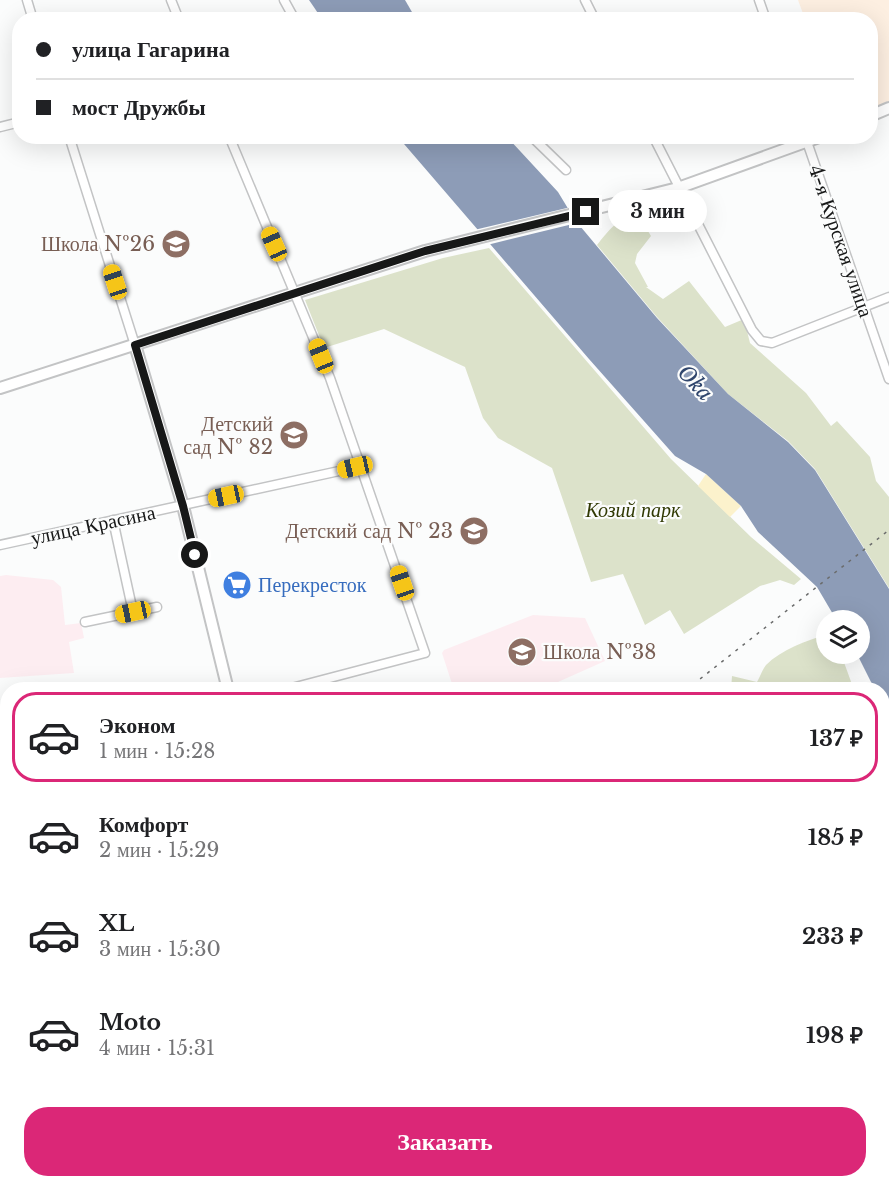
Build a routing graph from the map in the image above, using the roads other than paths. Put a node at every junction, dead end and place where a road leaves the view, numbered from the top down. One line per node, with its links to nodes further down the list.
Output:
1 (72, 144): 12 (street)
2 (232, 144): 9 (street)
3 (539, 144): 7 (street)
4 (657, 144): 8 (street)
5 (795, 144): 8 (main road)
6 (807, 144): 11 (street, 4-я Курская улица)
7 (566, 170)
8 (678, 188): 9 (main road); 11 (street)
9 (295, 292): 12 (main road); 15 (street)
10 (889, 297): 11 (street)
11 (863, 308): 13 (street, 4-я Курская улица)
12 (135, 345): 14 (main road); 16 (main road)
13 (889, 379)
14 (0, 388)
15 (362, 466): 16 (street, улица Красина); 23 (street)
16 (183, 506): 17 (street, улица Красина); 22 (main road)
17 (113, 520): 18 (street, улица Красина); 20 (street)
18 (0, 545)
19 (158, 607): 20 (street)
20 (133, 612): 21 (street)
21 (86, 622)
22 (226, 682)
23 (314, 682)

